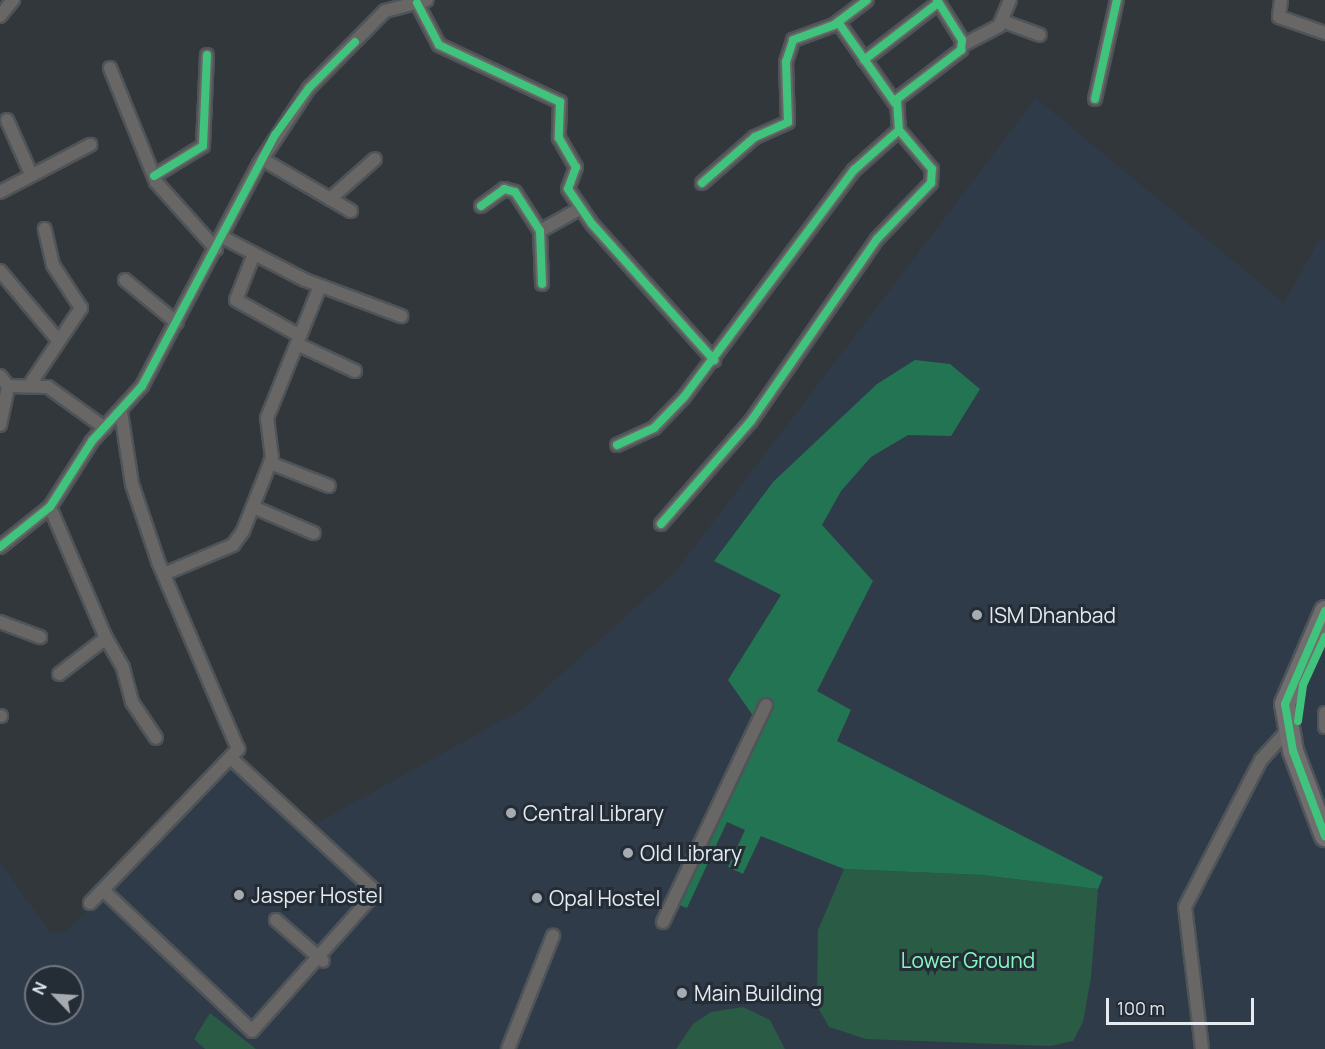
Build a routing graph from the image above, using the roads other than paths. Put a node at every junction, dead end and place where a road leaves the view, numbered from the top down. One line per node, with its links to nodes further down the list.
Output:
1 (13, 0): 9 (street)
2 (867, 0): 11 (street)
3 (1010, 0): 10 (street)
4 (1117, 0): 18 (street)
5 (1281, 0): 12 (street)
6 (938, 1): 14 (street); 16 (street)
7 (400, 2): 8 (street); 23 (street)
8 (422, 2): 31 (street)
9 (0, 16)
10 (1002, 21): 13 (street); 14 (street)
11 (838, 22): 16 (street); 27 (street)
12 (1325, 33)
13 (1040, 35)
14 (963, 45): 19 (street)
15 (207, 55): 26 (street)
16 (864, 60): 19 (street)
17 (110, 68): 26 (street)
18 (1095, 99)
19 (895, 103): 21 (street)
20 (7, 120): 25 (street)
21 (899, 130): 46 (street); 59 (street)
22 (90, 145): 25 (street)
23 (262, 159): 29 (street); 35 (street)
24 (375, 159): 29 (street)
25 (30, 172): 28 (street)
26 (154, 176): 36 (street)
27 (702, 183)
28 (0, 192)
29 (330, 199): 32 (street)
30 (481, 206): 34 (street)
31 (581, 208): 34 (street); 46 (street)
32 (351, 211)
33 (45, 229): 44 (street)
34 (540, 231): 40 (street)
35 (222, 237): 36 (street); 37 (street)
36 (216, 249): 43 (street)
37 (254, 254): 41 (street); 45 (street)
38 (0, 271): 44 (street)
39 (125, 280): 43 (street)
40 (542, 284)
41 (320, 286): 42 (street); 45 (street)
42 (401, 316)
43 (177, 323): 51 (street)
44 (57, 339): 50 (street)
45 (298, 340): 47 (street); 55 (street)
46 (714, 360): 54 (street)
47 (355, 371)
48 (0, 376): 49 (street)
49 (8, 386): 50 (street); 52 (street)
50 (29, 386): 53 (street)
51 (121, 412): 53 (street); 62 (street)
52 (0, 425)
53 (105, 428): 57 (street)
54 (617, 445)
55 (270, 463): 56 (street); 58 (street)
56 (329, 486)
57 (50, 507): 61 (street); 67 (street)
58 (253, 507): 60 (street); 62 (street)
59 (661, 524)
60 (314, 533)
61 (0, 547)
62 (164, 574): 74 (street)
63 (1325, 611): 72 (highway)
64 (0, 622): 65 (street)
65 (40, 637)
66 (1325, 637): 75 (highway)
67 (106, 638): 68 (street); 73 (street)
68 (59, 674)
69 (766, 705): 80 (street)
70 (1325, 713): 71 (street)
71 (1325, 727)
72 (1287, 731): 76 (highway); 84 (street)
73 (156, 738)
74 (233, 760): 77 (street); 82 (street)
75 (1325, 801)
76 (1325, 836)
77 (103, 890): 78 (street); 82 (street)
78 (90, 903)
79 (276, 920): 82 (street)
80 (663, 922)
81 (553, 936): 83 (street)
82 (319, 957)
83 (508, 1049)
84 (1202, 1049)

